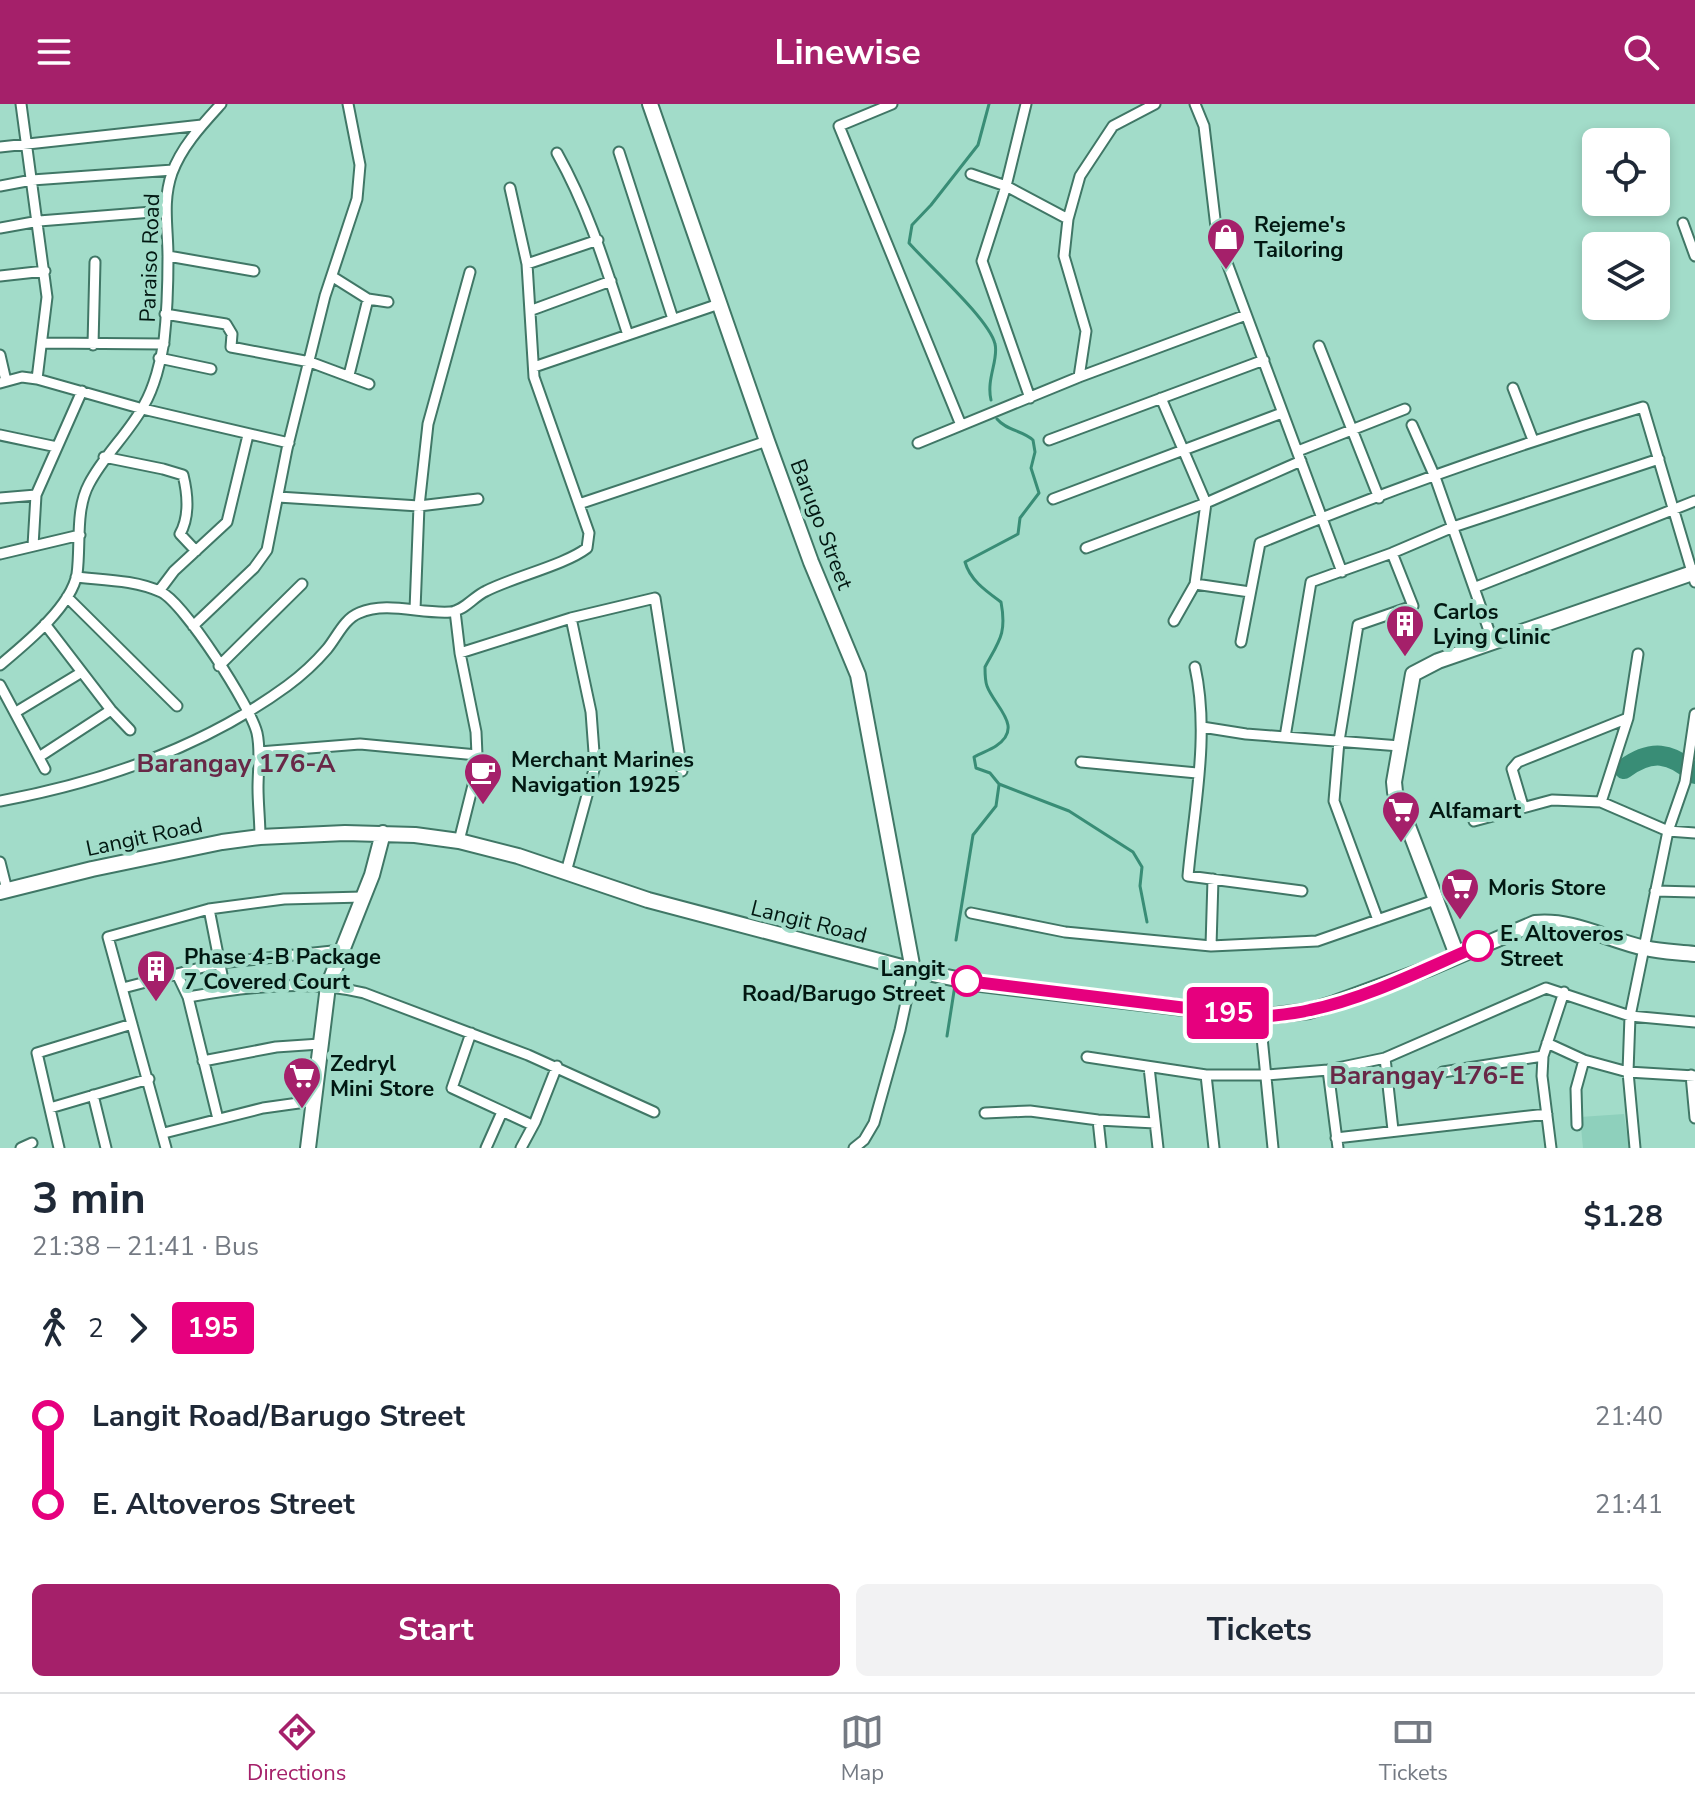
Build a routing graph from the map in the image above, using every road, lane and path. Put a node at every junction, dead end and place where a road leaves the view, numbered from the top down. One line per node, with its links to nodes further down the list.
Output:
1 (21, 104): 10 (street)
2 (221, 104): 9 (street, Paraiso Road)
3 (348, 104): 34 (street)
4 (650, 104): 38 (main road, Barugo Street)
5 (892, 104): 66 (street)
6 (1026, 104): 18 (street)
7 (1155, 104): 21 (street)
8 (1195, 104): 41 (street)
9 (202, 125): 10 (street); 14 (street, Paraiso Road)
10 (27, 144): 11 (street); 16 (street)
11 (0, 147)
12 (619, 152): 42 (street)
13 (557, 153): 25 (street)
14 (173, 170): 16 (street); 20 (street, Paraiso Road)
15 (971, 174): 18 (street)
16 (32, 180): 17 (street); 22 (street)
17 (0, 186)
18 (1006, 186): 21 (street); 61 (street)
19 (510, 188): 29 (street)
20 (165, 211): 22 (street); 26 (street, Paraiso Road)
21 (1068, 219): 55 (street)
22 (39, 221): 24 (street); 30 (street)
23 (1683, 223): 27 (street)
24 (0, 228)
25 (598, 240): 29 (street); 35 (street)
26 (168, 256): 31 (street); 40 (street, Paraiso Road)
27 (1695, 256)
28 (95, 262): 46 (street)
29 (527, 264): 39 (street)
30 (45, 271): 33 (street); 44 (street)
31 (254, 271)
32 (470, 272): 91 (street)
33 (0, 276)
34 (333, 277): 36 (street); 51 (street)
35 (611, 281): 39 (street); 43 (street)
36 (368, 299): 37 (street); 54 (street)
37 (388, 302)
38 (719, 304): 42 (street); 73 (main road, Barugo Street)
39 (532, 310): 52 (street)
40 (165, 314): 45 (street, Paraiso Road); 51 (street)
41 (1246, 315): 50 (street); 55 (street)
42 (673, 319): 43 (street)
43 (628, 335): 52 (street)
44 (43, 343): 46 (street); 56 (street)
45 (164, 344): 46 (street); 49 (street, Paraiso Road)
46 (93, 345)
47 (1319, 346): 68 (street)
48 (0, 355): 57 (street)
49 (159, 358): 53 (street); 63 (street, Paraiso Road)
50 (1264, 360): 62 (street); 65 (street)
51 (310, 362): 54 (street); 74 (street)
52 (534, 367): 90 (street)
53 (211, 369)
54 (349, 375): 58 (street)
55 (1079, 377): 61 (street)
56 (37, 379): 57 (street); 60 (street)
57 (3, 382)
58 (369, 384)
59 (1513, 388): 72 (street)
60 (82, 391): 63 (street); 76 (street)
61 (1030, 398): 66 (street)
62 (1161, 398): 71 (street); 77 (street)
63 (143, 409): 70 (street); 79 (street, Paraiso Road)
64 (1405, 409): 68 (street)
65 (1282, 413): 77 (street); 78 (street)
66 (961, 425): 75 (street)
67 (1412, 425): 81 (street)
68 (1353, 428): 78 (street); 85 (street)
69 (0, 435): 76 (street)
70 (248, 435): 74 (street); 98 (street)
71 (1049, 440)
72 (1533, 440): 80 (street); 81 (street)
73 (767, 441): 90 (street); 171 (main road, Barugo Street)
74 (289, 443): 83 (street)
75 (918, 443)
76 (57, 447): 82 (street)
77 (1182, 451): 87 (street); 89 (street)
78 (1299, 456): 89 (street); 93 (street)
79 (104, 457): 95 (street, Paraiso Road); 98 (street)
80 (1659, 459): 92 (street); 94 (street)
81 (1435, 477): 85 (street); 94 (street)
82 (36, 495): 84 (street); 96 (street)
83 (278, 497): 91 (street); 115 (street)
84 (0, 498)
85 (1379, 498): 93 (street)
86 (478, 499): 91 (street)
87 (1053, 499)
88 (1695, 501): 92 (street)
89 (1206, 503): 97 (street); 105 (street)
90 (579, 504): 111 (street)
91 (419, 506): 110 (street)
92 (1673, 509): 102 (street); 106 (street)
93 (1322, 517): 101 (street); 108 (street)
94 (1453, 527): 99 (street); 106 (street)
95 (80, 535): 96 (street); 103 (street, Paraiso Road)
96 (33, 546): 100 (street)
97 (1086, 548)
98 (196, 551): 107 (street)
99 (1392, 553): 101 (street); 134 (street)
100 (0, 554)
101 (1342, 572): 133 (street)
102 (1694, 576): 117 (main road)
103 (76, 577): 107 (street); 109 (street, Paraiso Road)
104 (302, 584): 121 (street)
105 (1195, 584): 108 (street); 113 (street)
106 (1476, 587): 117 (street)
107 (159, 591): 115 (street)
108 (1250, 592): 116 (street)
109 (67, 597): 114 (street, Paraiso Road); 125 (street)
110 (415, 610): 111 (street); 128 (street)
111 (455, 611): 118 (street)
112 (571, 618): 118 (street); 141 (street); 154 (street)
113 (1174, 621)
114 (45, 624): 120 (street, Paraiso Road); 123 (street)
115 (193, 626): 121 (street)
116 (1241, 642)
117 (1493, 642): 135 (main road)
118 (460, 653): 137 (street)
119 (1638, 654): 130 (street)
120 (0, 665)
121 (219, 666): 128 (street)
122 (1195, 667): 131 (street)
123 (82, 672): 126 (street); 127 (street)
124 (0, 685): 127 (street)
125 (177, 706)
126 (111, 710): 132 (street); 138 (street)
127 (16, 712): 138 (street)
128 (249, 712): 136 (street); 144 (street)
129 (1695, 714): 143 (street)
130 (1628, 718): 145 (street); 146 (street)
131 (1202, 727): 133 (street); 142 (street)
132 (130, 730)
133 (1285, 737): 134 (street)
134 (1339, 741): 135 (street); 164 (street)
135 (1400, 746): 161 (main road)
136 (259, 752): 137 (street); 151 (street)
137 (477, 755): 152 (street)
138 (39, 757): 140 (street)
139 (1081, 762): 142 (street)
140 (45, 769)
141 (682, 771)
142 (1197, 773): 155 (street)
143 (1688, 783): 148 (street)
144 (0, 801)
145 (1601, 802): 146 (street); 148 (street)
146 (1523, 806): 147 (street)
147 (1474, 821)
148 (1668, 831): 150 (street); 158 (street)
149 (383, 833): 151 (main road, Langit Road); 152 (main road, Langit Road); 160 (main road)
150 (1695, 833)
151 (260, 837): 156 (main road, Langit Road)
152 (459, 841): 154 (main road, Langit Road)
153 (0, 862): 156 (street)
154 (566, 872): 171 (main road, Langit Road)
155 (1213, 879): 157 (street); 165 (street)
156 (3, 891)
157 (1302, 891)
158 (1655, 891): 159 (street); 166 (street)
159 (1695, 892)
160 (363, 897): 162 (street); 167 (main road)
161 (1435, 900): 164 (street); 169 (main road)
162 (209, 909): 170 (street); 174 (street)
163 (971, 913): 165 (street)
164 (1378, 920): 165 (street)
165 (1211, 946)
166 (1644, 948): 168 (main road, Langit Road); 169 (main road, Langit Road); 178 (street)
167 (342, 950): 170 (street); 173 (main road)
168 (1695, 954)
169 (1457, 955): 179 (main road, Langit Road)
170 (219, 963): 172 (street); 175 (street)
171 (913, 970): 179 (main road, Langit Road); 223 (street)
172 (177, 974): 174 (street); 177 (street)
173 (328, 986): 175 (street); 182 (street); 184 (main road)
174 (123, 988): 181 (street)
175 (225, 990): 177 (street)
176 (1564, 992): 178 (street); 183 (street); 187 (street)
177 (188, 997): 189 (street)
178 (1630, 1016): 180 (street); 194 (street)
179 (1260, 1017): 196 (street)
180 (1695, 1022)
181 (132, 1024): 198 (street); 201 (street)
182 (471, 1033): 190 (street); 202 (street)
183 (1547, 1043): 185 (street); 188 (street)
184 (320, 1044): 189 (street); 200 (main road)
185 (1543, 1056): 193 (street); 205 (street)
186 (1087, 1057): 191 (street)
187 (1385, 1058): 192 (street); 212 (street)
188 (1584, 1060): 194 (street); 211 (street)
189 (203, 1061): 207 (street)
190 (557, 1066): 203 (street); 210 (street)
191 (1149, 1067): 195 (street); 209 (street)
192 (1328, 1070): 196 (street); 215 (street)
193 (1443, 1072)
194 (1628, 1072): 197 (street); 229 (street)
195 (1206, 1075): 196 (street); 226 (street)
196 (1266, 1075): 227 (street)
197 (1693, 1076): 206 (street)
198 (149, 1079): 199 (street); 213 (street)
199 (93, 1095): 201 (street); 218 (street)
200 (313, 1101): 207 (street); 220 (main road)
201 (50, 1108): 217 (street)
202 (502, 1112): 210 (street); 221 (street)
203 (654, 1112)
204 (985, 1113): 208 (street)
205 (1547, 1114): 212 (street); 228 (street)
206 (1695, 1118)
207 (218, 1119): 213 (street)
208 (1098, 1120): 209 (street); 224 (street)
209 (1155, 1123): 225 (street)
210 (532, 1125): 222 (street)
211 (1577, 1125)
212 (1393, 1130): 215 (street)
213 (164, 1133): 219 (street)
214 (32, 1143): 216 (street)
215 (1337, 1143)
216 (21, 1148)
217 (59, 1148)
218 (106, 1148)
219 (166, 1148)
220 (308, 1148)
221 (486, 1148)
222 (521, 1148)
223 (854, 1148)
224 (1101, 1148)
225 (1158, 1148)
226 (1214, 1148)
227 (1273, 1148)
228 (1551, 1148)
229 (1635, 1148)

